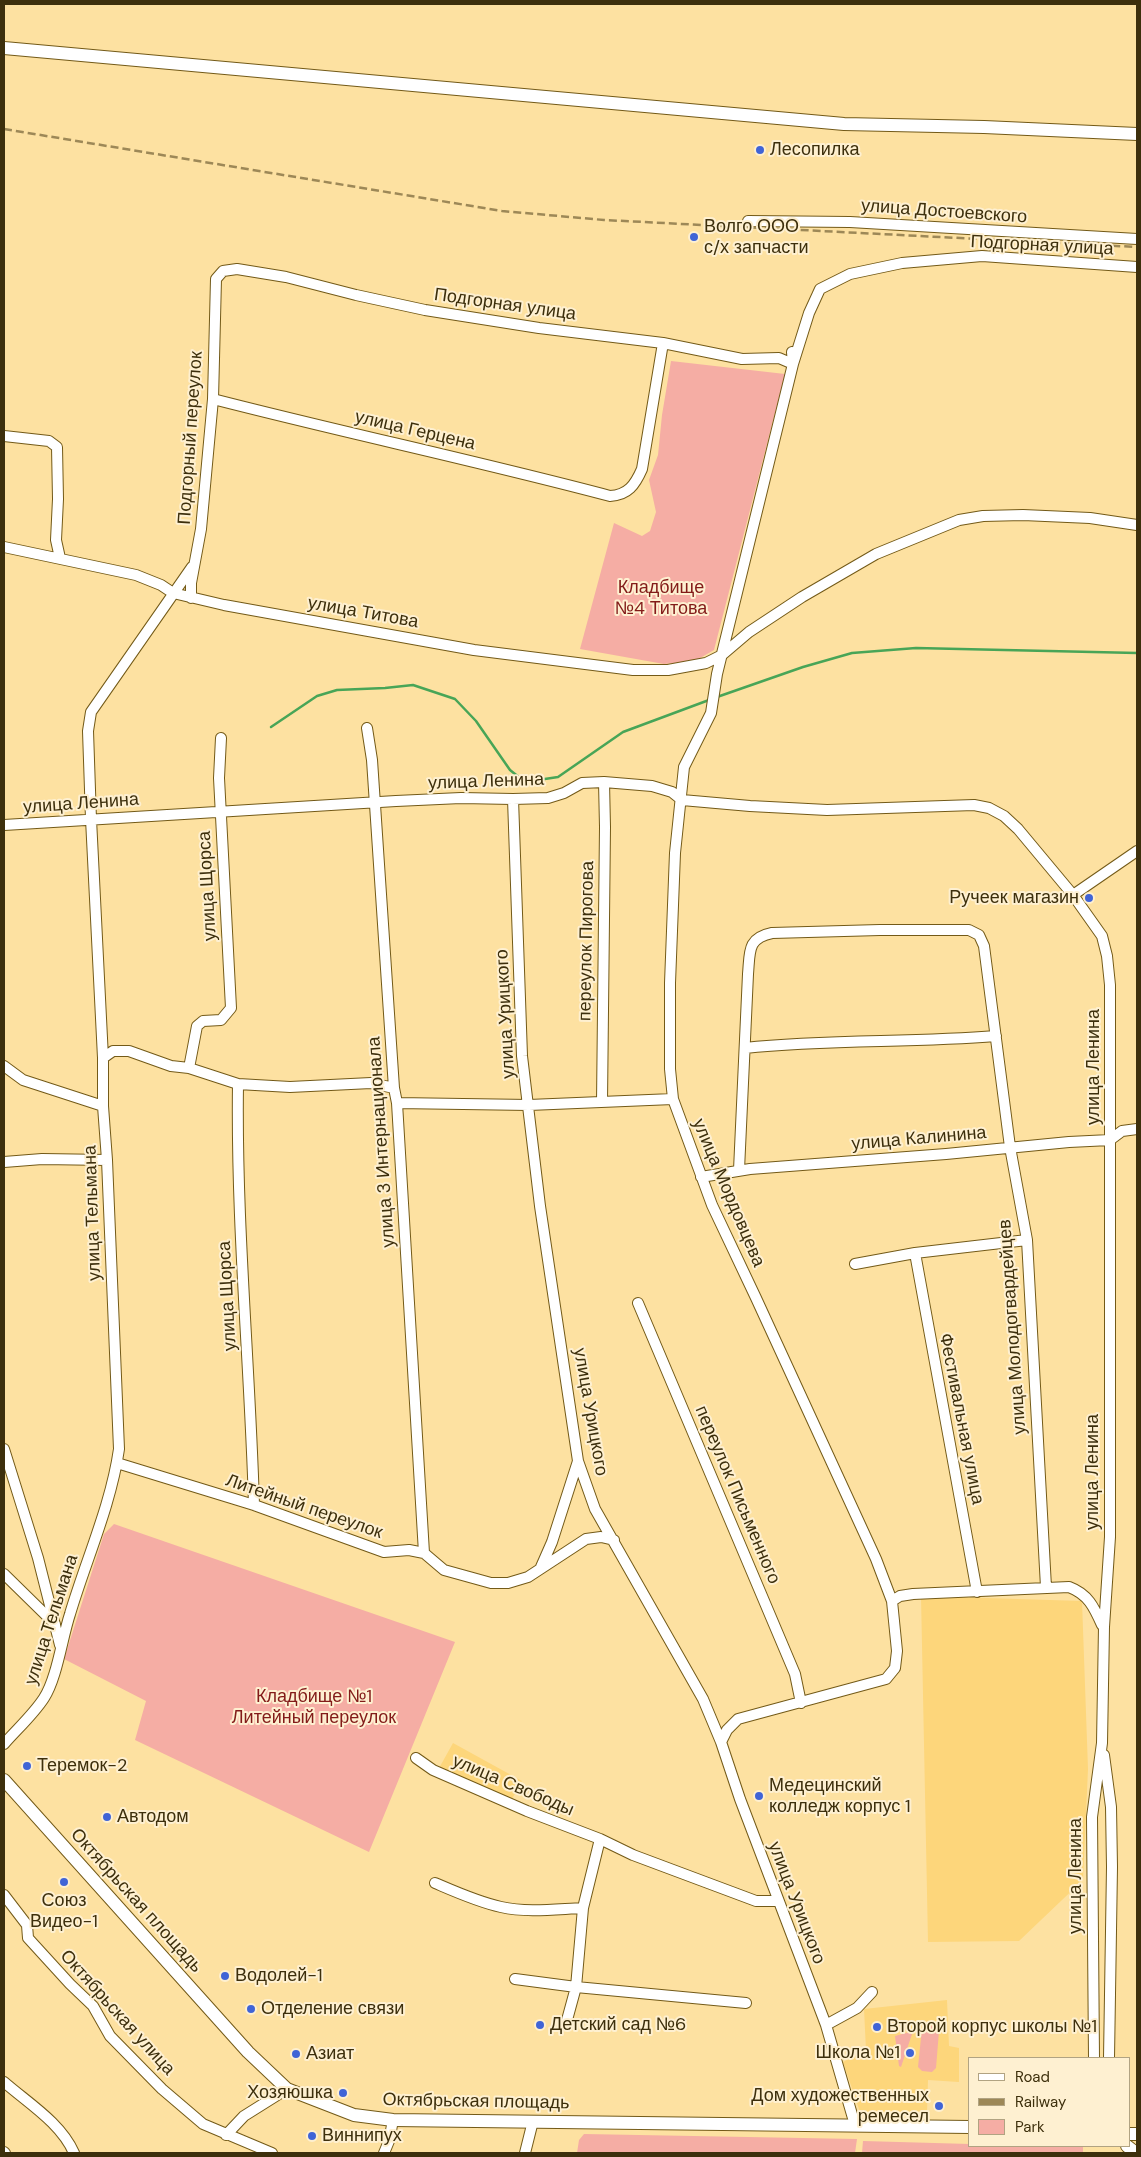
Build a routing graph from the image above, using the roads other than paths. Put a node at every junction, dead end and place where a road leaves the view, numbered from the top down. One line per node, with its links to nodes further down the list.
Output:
1 (4, 48): 2 (main road)
2 (1137, 134)
3 (748, 220): 4 (street, улица Достоевского)
4 (1137, 239)
5 (1137, 267): 9 (street, Подгорная улица)
6 (216, 279): 7 (street, Подгорная улица); 10 (street, Подгорный переулок)
7 (663, 343): 9 (street, Подгорная улица); 10 (street, улица Герцена)
8 (792, 352): 9 (street, Подгорная улица)
9 (793, 364): 18 (street, Подгорная улица)
10 (213, 400): 15 (street, Подгорный переулок)
11 (4, 436): 14 (street)
12 (1137, 525): 18 (street, улица Титова)
13 (4, 547): 14 (street, улица Титова)
14 (60, 558): 16 (street, улица Титова)
15 (196, 561): 16 (street, улица Тельмана); 17 (street, Подгорный переулок)
16 (173, 594): 17 (street, улица Титова); 28 (street, улица Тельмана)
17 (191, 598): 19 (street, улица Титова)
18 (722, 655): 19 (street, улица Титова); 20 (street, улица Мордовцева)
19 (706, 663): 20 (street)
20 (716, 674): 25 (street, улица Мордовцева)
21 (367, 728): 26 (street, улица 3 Интернационала)
22 (221, 738): 27 (street, улица Щорса)
23 (604, 782): 24 (street, улица Ленина); 25 (street, улица Ленина); 40 (street, переулок Пирогова)
24 (513, 799): 26 (street, улица Ленина); 42 (street, улица Урицкого)
25 (682, 800): 31 (street, улица Ленина); 39 (street, улица Мордовцева)
26 (375, 803): 27 (street, улица Ленина); 38 (street, улица 3 Интернационала)
27 (220, 811): 28 (street, улица Ленина); 36 (street, улица Щорса)
28 (91, 819): 29 (street, улица Ленина); 34 (street, улица Тельмана)
29 (4, 825)
30 (1137, 851): 31 (street)
31 (1073, 895): 45 (street, улица Ленина)
32 (996, 1036): 33 (street); 33 (street, улица Молодогвардейцев); 46 (street, улица Молодогвардейцев)
33 (745, 1048): 49 (street, улица Молодогвардейцев)
34 (103, 1058): 36 (street); 43 (street, улица Тельмана)
35 (4, 1066): 43 (street)
36 (189, 1068): 37 (street)
37 (238, 1084): 38 (street); 58 (street, улица Щорса)
38 (394, 1088): 41 (street, улица 3 Интернационала)
39 (673, 1099): 40 (street); 50 (street, улица Мордовцева)
40 (602, 1102): 42 (street)
41 (397, 1103): 42 (street); 60 (street, улица 3 Интернационала)
42 (529, 1105): 56 (street, улица Урицкого)
43 (103, 1106): 47 (street, улица Тельмана)
44 (1137, 1129): 45 (street, улица Калинина)
45 (1110, 1140): 46 (street, улица Калинина); 67 (street, улица Ленина)
46 (1010, 1147): 49 (street, улица Калинина); 51 (street, улица Молодогвардейцев)
47 (107, 1160): 48 (street); 57 (street, улица Тельмана)
48 (4, 1162)
49 (739, 1170): 50 (street, улица Калинина)
50 (701, 1177): 65 (street, улица Мордовцева)
51 (1027, 1240): 52 (street); 63 (street, улица Молодогвардейцев)
52 (915, 1253): 53 (street); 64 (street, Фестивальная улица)
53 (855, 1264)
54 (638, 1303): 69 (street, переулок Письменного)
55 (4, 1450): 66 (street)
56 (578, 1461): 59 (street, улица Урицкого); 61 (street)
57 (117, 1463): 58 (street, Литейный переулок); 68 (street, улица Тельмана)
58 (254, 1505): 60 (street, Литейный переулок)
59 (614, 1540): 61 (street); 70 (street, улица Урицкого)
60 (424, 1554): 61 (street)
61 (541, 1568)
62 (4, 1574): 66 (street)
63 (1046, 1587): 64 (street); 67 (street)
64 (977, 1592): 65 (street)
65 (892, 1601): 69 (street, улица Мордовцева)
66 (56, 1625): 68 (street)
67 (1104, 1627): 71 (street, улица Ленина)
68 (60, 1646): 72 (street, улица Тельмана)
69 (800, 1703): 70 (street, улица Мордовцева)
70 (721, 1742): 78 (street, улица Урицкого)
71 (1102, 1743): 86 (street, улица Ленина); 87 (street)
72 (4, 1744)
73 (416, 1758): 75 (street, улица Свободы)
74 (4, 1780): 89 (main road, Октябрьская площадь)
75 (600, 1839): 78 (street, улица Свободы); 79 (street)
76 (435, 1883): 79 (street)
77 (4, 1895): 94 (street, Октябрьская улица)
78 (778, 1901): 85 (street, улица Урицкого)
79 (583, 1908): 81 (street)
80 (515, 1979): 81 (street)
81 (576, 1987): 83 (street); 84 (street)
82 (872, 1992): 85 (street)
83 (746, 2003)
84 (567, 2020)
85 (826, 2025): 92 (street, улица Урицкого)
86 (1094, 2057)
87 (1109, 2057)
88 (4, 2082): 95 (street)
89 (287, 2089): 90 (main road, Октябрьская площадь); 94 (street)
90 (393, 2120): 91 (main road, Октябрьская площадь); 97 (street)
91 (533, 2121): 92 (main road, Октябрьская площадь); 98 (street)
92 (855, 2125): 93 (main road, Октябрьская площадь)
93 (968, 2127)
94 (226, 2135): 96 (street, Октябрьская улица)
95 (74, 2153)
96 (272, 2153)
97 (384, 2153)
98 (525, 2153)

